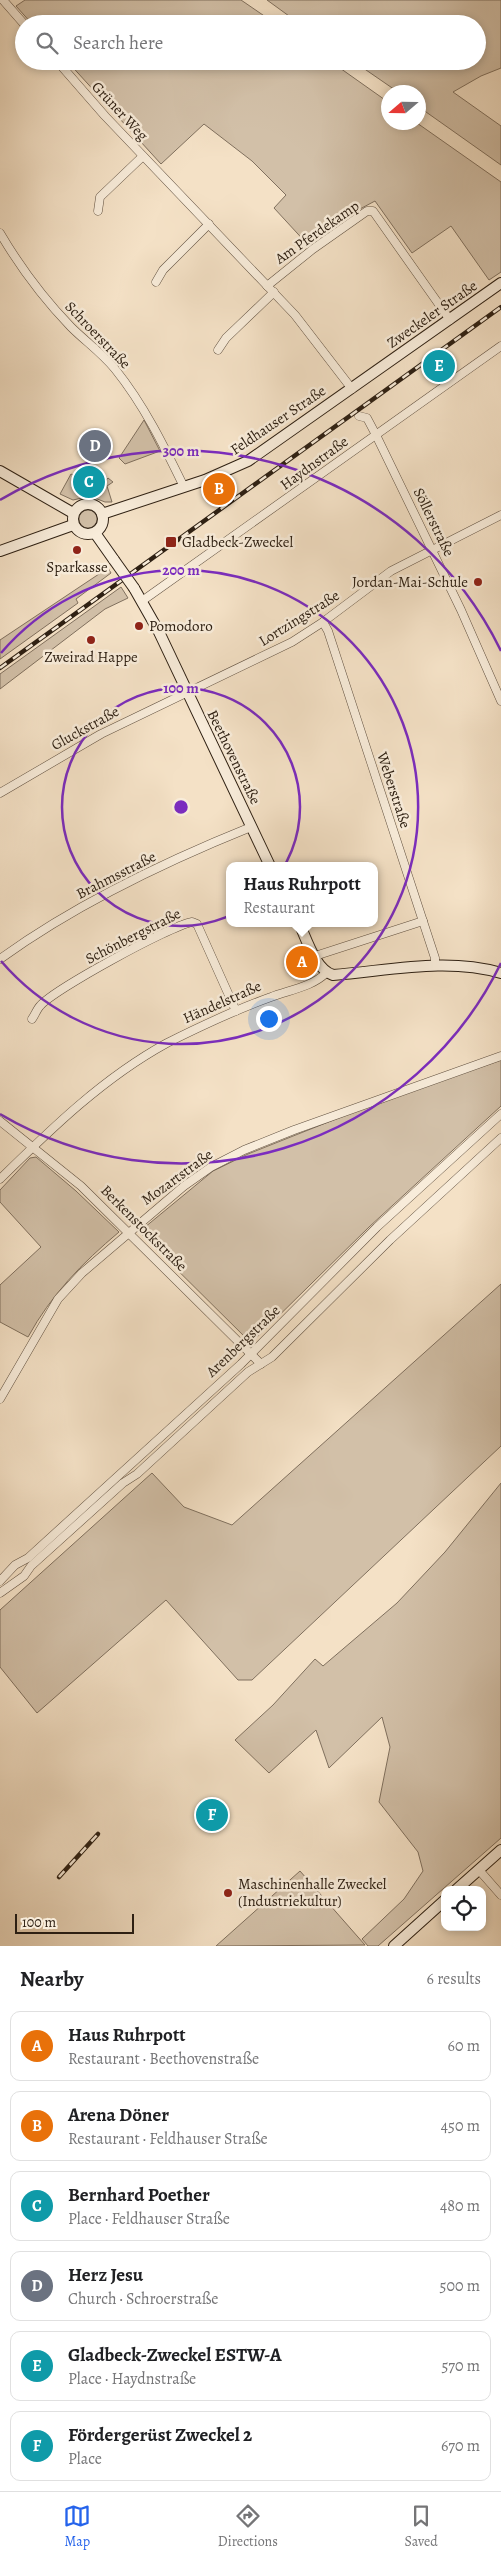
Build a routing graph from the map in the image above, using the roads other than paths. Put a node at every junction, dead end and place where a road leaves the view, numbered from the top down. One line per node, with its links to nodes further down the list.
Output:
1 (3, 0): 2 (street)
2 (16, 15)
3 (65, 70): 4 (street, Grüner Weg)
4 (143, 156): 5 (street, Grüner Weg); 6 (street, Grüner Weg)
5 (98, 211)
6 (209, 224): 8 (street); 10 (street, Grüner Weg)
7 (0, 233): 20 (street, Schroerstraße)
8 (156, 282)
9 (501, 283): 12 (street, Zweckeler Straße)
10 (268, 286): 11 (street, Grüner Weg); 12 (street, Am Pferdekamp)
11 (274, 292): 14 (street); 16 (street, Grüner Weg)
12 (450, 320): 15 (street, Zweckeler Straße)
13 (501, 346): 18 (street, Haydnstraße)
14 (218, 350)
15 (380, 368): 16 (street, Feldhauser Straße)
16 (352, 388): 20 (street, Feldhauser Straße)
17 (359, 416): 18 (street, Söllerstraße)
18 (376, 435): 27 (street, Söllerstraße); 28 (street, Haydnstraße)
19 (0, 472): 21 (street)
20 (184, 487): 22 (street, Feldhauser Straße)
21 (73, 513): 22 (street); 24 (street)
22 (102, 514): 25 (street)
23 (501, 516): 27 (street, Lortzingstraße)
24 (73, 524): 25 (street); 26 (street)
25 (95, 532): 28 (street, Beethovenstraße, bridge)
26 (0, 551)
27 (432, 551): 29 (street, Lortzingstraße); 31 (street, Söllerstraße)
28 (142, 601): 30 (street, Beethovenstraße)
29 (323, 622): 30 (street, Lortzingstraße); 35 (street, Weberstraße)
30 (187, 693): 32 (street, Gluckstraße); 33 (street, Beethovenstraße)
31 (501, 702)
32 (0, 793)
33 (251, 827): 34 (street, Beethovenstraße); 38 (street, Brahmsstraße)
34 (268, 862)
35 (423, 921): 37 (street); 39 (street, Weberstraße)
36 (301, 927): 37 (street)
37 (315, 956): 41 (street)
38 (0, 959)
39 (435, 966): 40 (street, Händelstraße); 41 (street, Händelstraße)
40 (501, 972)
41 (326, 973): 42 (street, Händelstraße)
42 (236, 1011): 43 (street, Schönbergstraße); 48 (street, Händelstraße)
43 (32, 1019)
44 (501, 1056): 50 (street, Mozartstraße)
45 (501, 1114): 51 (street, Arenbergstraße)
46 (0, 1121): 48 (street, Berkenstockstraße)
47 (501, 1138): 52 (street, Arenbergstraße)
48 (33, 1145): 49 (street, Händelstraße); 50 (street, Berkenstockstraße)
49 (0, 1179)
50 (128, 1231): 51 (street, Berkenstockstraße); 53 (street, Mozartstraße)
51 (251, 1354): 52 (street, Berkenstockstraße); 54 (street, Arenbergstraße)
52 (261, 1364): 55 (street, Arenbergstraße)
53 (0, 1399)
54 (0, 1580)
55 (0, 1593)
56 (501, 1850): 57 (street)
57 (479, 1870): 58 (street); 59 (street)
58 (461, 1886)
59 (501, 1895)
60 (441, 1904): 61 (street)
61 (394, 1946)

